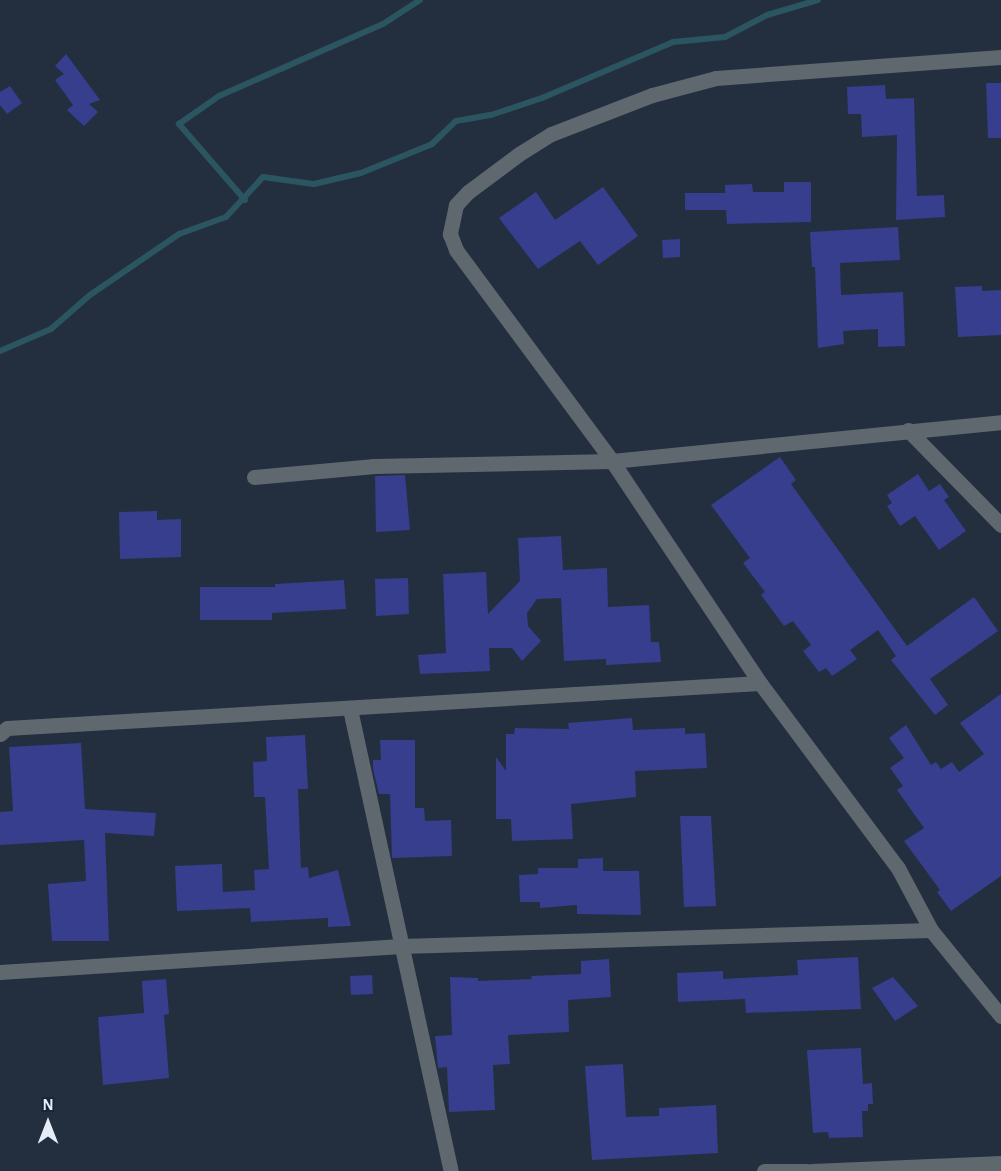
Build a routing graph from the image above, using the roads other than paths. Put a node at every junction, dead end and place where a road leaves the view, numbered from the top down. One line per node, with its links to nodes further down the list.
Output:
1 (1001, 57): 4 (street)
2 (1001, 422): 3 (street)
3 (908, 430): 4 (street); 6 (street)
4 (612, 461): 5 (street); 7 (street)
5 (254, 477)
6 (1001, 525)
7 (760, 683): 8 (street); 10 (street)
8 (350, 710): 9 (street); 11 (street)
9 (0, 734)
10 (931, 930): 11 (street); 13 (street)
11 (401, 946): 12 (street); 15 (street)
12 (0, 972)
13 (1001, 1016)
14 (1001, 1162): 18 (street)
15 (451, 1171)
16 (764, 1171): 17 (street)
17 (807, 1171)
18 (812, 1171)

